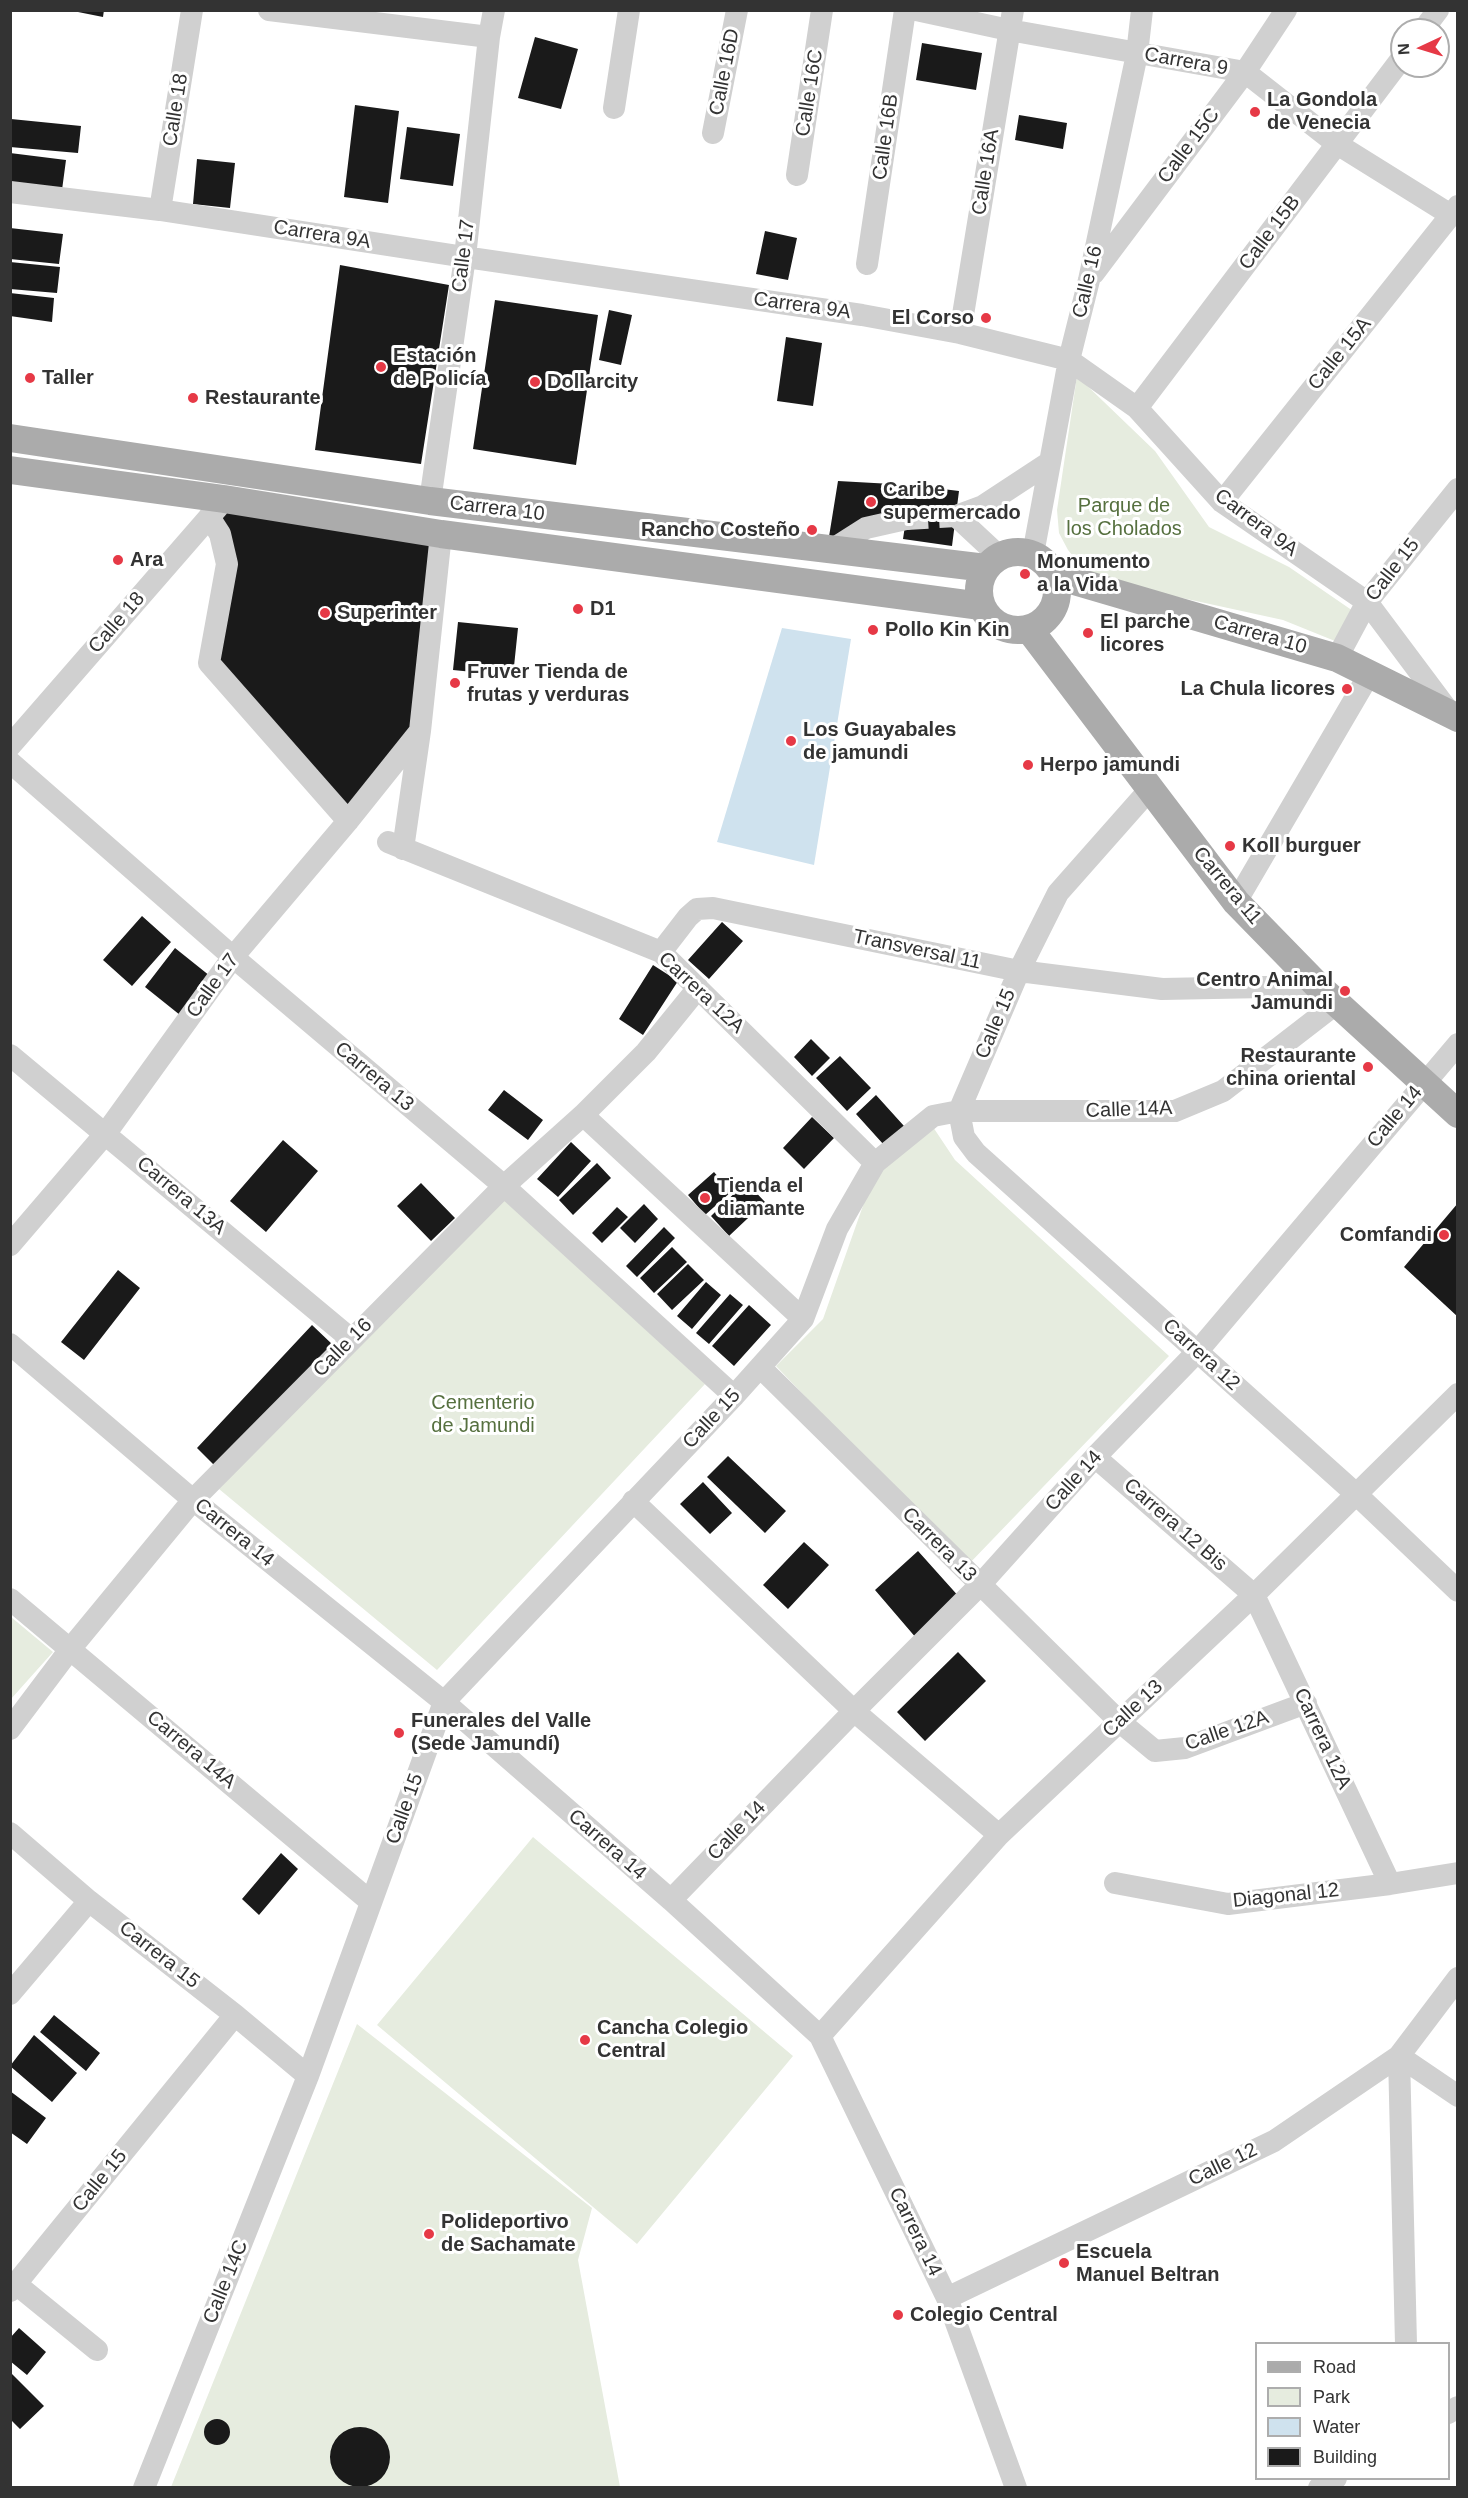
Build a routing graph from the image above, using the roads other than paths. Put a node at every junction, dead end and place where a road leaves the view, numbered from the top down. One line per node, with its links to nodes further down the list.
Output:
1 (192, 10): 21 (street, Calle 18)
2 (269, 10): 12 (street)
3 (494, 10): 12 (street, Calle 17)
4 (629, 10): 16 (street)
5 (737, 10): 17 (street, Calle 16D)
6 (822, 10): 19 (street, Calle 16C)
7 (905, 10): 24 (street, Calle 16B)
8 (916, 10): 11 (street, Carrera 9)
9 (1142, 10): 13 (street, Calle 16)
10 (1286, 10): 14 (street, Calle 15C)
11 (1011, 20): 13 (street, Carrera 9); 26 (street, Calle 16A)
12 (489, 37): 23 (street, Calle 17)
13 (1137, 54): 14 (street, Carrera 9); 25 (street, Calle 16)
14 (1245, 72): 18 (street, Carrera 9); 25 (street, Calle 15C)
15 (1390, 74): 18 (street, Calle 15B)
16 (614, 108)
17 (713, 133)
18 (1337, 144): 22 (street, Carrera 9); 28 (street, Calle 15B)
19 (797, 175)
20 (10, 192): 21 (street, Carrera 9A)
21 (160, 210): 23 (street, Carrera 9A)
22 (1454, 211): 34 (street, Calle 15A)
23 (465, 258): 26 (street, Carrera 9A); 33 (street, Calle 17)
24 (867, 264)
25 (1089, 280): 27 (street, Calle 16)
26 (960, 333): 27 (street, Carrera 9A)
27 (1069, 360): 28 (street, Carrera 9A); 30 (street, Calle 16)
28 (1137, 408): 34 (street, Carrera 9A)
29 (10, 438): 33 (main road, Carrera 10)
30 (1050, 462): 39 (street, Calle 16); 40 (street)
31 (10, 470): 35 (main road, Carrera 10)
32 (1458, 489): 42 (street, Calle 15)
33 (430, 501): 38 (main road, Carrera 10)
34 (1222, 502): 42 (street, Carrera 9A)
35 (217, 508): 37 (main road, Carrera 10); 49 (street, Calle 18); 52 (street)
36 (906, 519): 38 (street)
37 (441, 534): 43 (main road, Carrera 10); 48 (street)
38 (833, 549): 40 (main road, Carrera 10)
39 (1033, 554): 40 (main road); 41 (main road)
40 (992, 562): 43 (main road)
41 (1054, 575): 44 (main road); 45 (main road, Carrera 10)
42 (1367, 602): 45 (street, Calle 15); 47 (street, Carrera 9A)
43 (981, 606): 44 (main road)
44 (1029, 629): 51 (main road, Carrera 11)
45 (1337, 658): 46 (main road, Carrera 10)
46 (1370, 673): 47 (main road, Carrera 10); 53 (street)
47 (1455, 717)
48 (420, 731): 52 (street, Calle 17); 54 (street, Carrera 12A)
49 (10, 746)
50 (10, 762): 55 (street, Carrera 13)
51 (1150, 789): 53 (main road, Carrera 11); 56 (street, Calle 15)
52 (348, 821): 55 (street, Calle 17)
53 (1236, 902): 58 (main road, Carrera 11)
54 (661, 952): 56 (street, Transversal 11); 57 (street, Carrera 12A)
55 (233, 957): 65 (street, Calle 17); 67 (street, Carrera 13)
56 (1019, 971): 58 (street, Transversal 11); 62 (street, Calle 15)
57 (698, 988): 64 (street, Calle 16); 66 (street, Carrera 12A)
58 (1327, 995): 61 (main road, Carrera 11); 62 (street, Calle 14A)
59 (1458, 1044): 61 (street, Calle 14)
60 (10, 1054): 65 (street, Carrera 13A)
61 (1425, 1082): 63 (main road, Carrera 11); 72 (street, Calle 14)
62 (959, 1111): 66 (street, Calle 15); 72 (street, Carrera 12)
63 (1458, 1114)
64 (583, 1115): 67 (street, Calle 16); 69 (street)
65 (106, 1133): 68 (street, Calle 17); 70 (street, Carrera 13A)
66 (875, 1162): 69 (street, Calle 15)
67 (504, 1186): 70 (street, Calle 16); 75 (street, Carrera 13)
68 (10, 1245)
69 (803, 1319): 73 (street, Calle 15)
70 (351, 1340): 78 (street, Calle 16)
71 (10, 1344): 78 (street, Carrera 14)
72 (1197, 1352): 76 (street, Calle 14); 77 (street, Carrera 12)
73 (760, 1367): 75 (street, Calle 15); 80 (street, Carrera 13)
74 (1458, 1394): 77 (street, Calle 13)
75 (734, 1396): 79 (street, Calle 15)
76 (1095, 1457): 80 (street, Calle 14); 82 (street, Carrera 12 Bis)
77 (1356, 1494): 81 (street, Carrera 12); 82 (street, Calle 13)
78 (193, 1500): 84 (street, Calle 16); 85 (street, Carrera 14)
79 (633, 1502): 85 (street, Calle 15); 87 (street)
80 (980, 1585): 87 (street, Calle 14); 88 (street, Carrera 13)
81 (1458, 1591)
82 (1254, 1595): 86 (street, Carrera 12A); 88 (street, Calle 13)
83 (10, 1599): 84 (street, Carrera 14A)
84 (71, 1648): 89 (street, Calle 16); 97 (street, Carrera 14A)
85 (444, 1702): 96 (street, Carrera 14); 97 (street, Calle 15)
86 (1306, 1703): 88 (street, Calle 12A); 94 (street, Carrera 12A)
87 (854, 1711): 91 (street); 96 (street, Calle 14)
88 (1120, 1722): 91 (street, Calle 13)
89 (10, 1728)
90 (10, 1833): 95 (street, Carrera 15)
91 (999, 1835): 101 (street, Calle 13)
92 (1458, 1873): 94 (street, Diagonal 12)
93 (1115, 1883): 94 (street, Diagonal 12)
94 (1390, 1884)
95 (89, 1900): 99 (street); 100 (street, Carrera 15)
96 (671, 1900): 101 (street, Carrera 14)
97 (371, 1902): 103 (street, Calle 15)
98 (1458, 1978): 102 (street, Calle 12)
99 (10, 1994)
100 (235, 2014): 103 (street, Carrera 15); 105 (street, Calle 15)
101 (820, 2037): 106 (street, Carrera 14)
102 (1399, 2056): 104 (street); 106 (street, Calle 12); 107 (street)
103 (308, 2076): 109 (street, Calle 14C)
104 (1458, 2096)
105 (13, 2287): 108 (street)
106 (948, 2298): 110 (street, Carrera 14)
107 (1406, 2342)
108 (97, 2350)
109 (144, 2487)
110 (1016, 2487)

